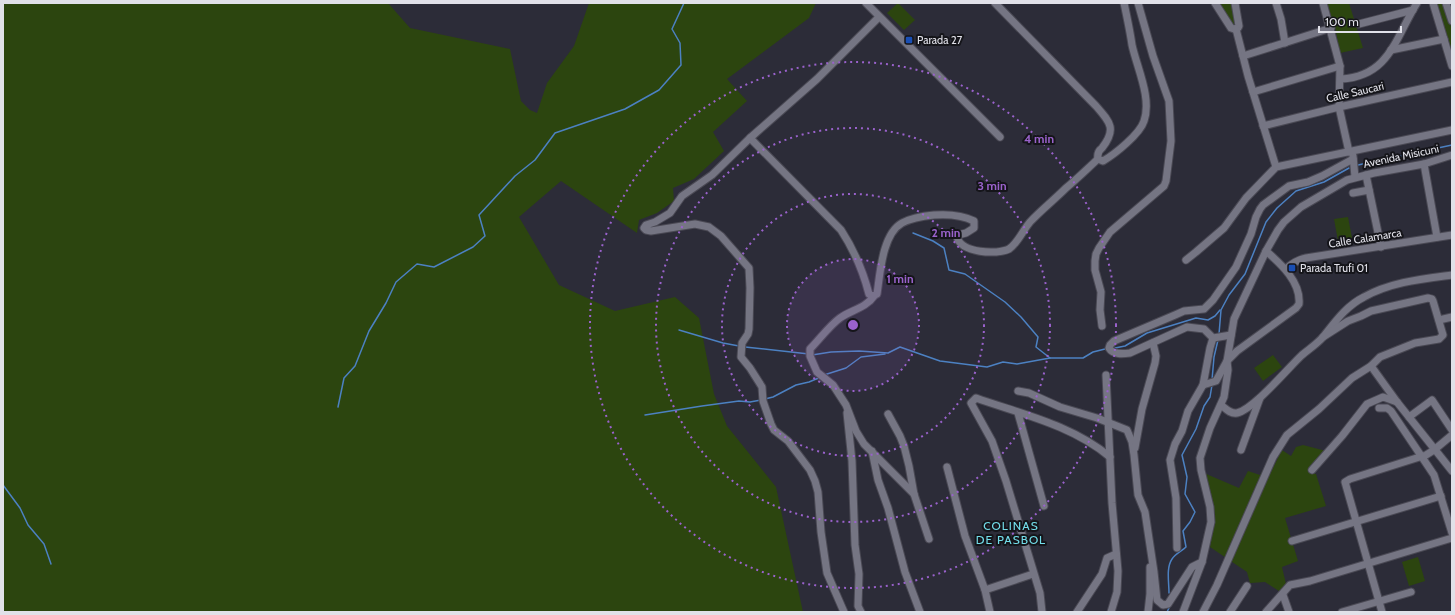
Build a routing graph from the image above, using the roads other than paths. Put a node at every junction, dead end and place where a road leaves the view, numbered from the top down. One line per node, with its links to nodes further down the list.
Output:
1 (866, 3): 13 (street)
2 (995, 3): 34 (street)
3 (1124, 3): 34 (street)
4 (1138, 3): 51 (street)
5 (1215, 3): 17 (street)
6 (1235, 3): 17 (street)
7 (1276, 3): 19 (street)
8 (1323, 3): 16 (street)
9 (1417, 3): 12 (street)
10 (1433, 3): 18 (street)
11 (1446, 3): 14 (street)
12 (1413, 10): 15 (street); 20 (street)
13 (879, 17): 30 (street); 31 (street)
14 (1452, 21)
15 (1358, 24)
16 (1331, 28): 19 (street); 22 (street)
17 (1236, 29): 21 (street)
18 (1444, 39): 20 (street); 23 (street)
19 (1285, 43): 21 (street)
20 (1391, 50): 24 (street)
21 (1243, 56): 26 (street)
22 (1340, 66): 24 (street); 26 (street)
23 (1452, 66)
24 (1341, 78): 27 (street)
25 (1452, 82): 27 (street, Calle Saucari)
26 (1253, 92): 28 (street)
27 (1339, 107): 28 (street, Calle Saucari); 32 (street)
28 (1263, 126): 36 (street)
29 (1452, 130): 32 (street)
30 (1000, 137)
31 (750, 138): 48 (street); 100 (street)
32 (1352, 154): 36 (street); 38 (street); 55 (street)
33 (1452, 155): 35 (street, Avenida Misicuni)
34 (1098, 159): 48 (street)
35 (1424, 164): 37 (street, Avenida Misicuni); 42 (street)
36 (1276, 167): 45 (street)
37 (1366, 175): 38 (street, Avenida Misicuni); 39 (street)
38 (1355, 177): 44 (street, Avenida Misicuni)
39 (1369, 190): 40 (street); 43 (street)
40 (1353, 193)
41 (1452, 234): 42 (street, Calle Calamarca)
42 (1437, 237): 43 (street, Calle Calamarca)
43 (1381, 247): 46 (street, Calle Calamarca)
44 (1266, 251): 46 (street); 52 (street, Avenida Misicuni)
45 (1186, 260)
46 (1286, 269): 56 (street)
47 (1452, 274): 53 (street)
48 (874, 296): 63 (street)
49 (1452, 317): 50 (street)
50 (1438, 320): 53 (street); 57 (street)
51 (1102, 326)
52 (1231, 335): 54 (street); 56 (street, Avenida Misicuni)
53 (1323, 337): 61 (street)
54 (1213, 338): 55 (street); 59 (street)
55 (1153, 343): 75 (street)
56 (1226, 361): 59 (street); 64 (street)
57 (1371, 366): 62 (street); 109 (street)
58 (1106, 375): 69 (street)
59 (1203, 385): 89 (street)
60 (1018, 391): 69 (street)
61 (1260, 396): 64 (street); 72 (street)
62 (1397, 402): 68 (street); 79 (street)
63 (846, 405): 74 (street); 101 (street)
64 (1221, 405): 92 (street)
65 (1380, 408): 76 (street)
66 (1018, 412): 77 (street); 83 (street); 94 (street)
67 (888, 414): 81 (street)
68 (1409, 417): 70 (street); 73 (street)
69 (1108, 422): 75 (street); 77 (street)
70 (1452, 430)
71 (1452, 435): 73 (street)
72 (1241, 450)
73 (1434, 450): 76 (street); 80 (street)
74 (872, 451): 81 (street); 102 (street)
75 (1134, 454): 91 (street)
76 (1422, 456): 82 (street); 84 (street)
77 (1110, 457): 90 (street)
78 (947, 467): 96 (street)
79 (1312, 470)
80 (1452, 471)
81 (914, 494): 87 (street)
82 (1441, 496): 84 (street); 85 (street)
83 (1044, 506)
84 (1356, 521): 88 (street); 93 (street)
85 (1452, 533)
86 (1452, 538): 93 (street)
87 (929, 539)
88 (1292, 541)
89 (1177, 548)
90 (1116, 554): 105 (street); 106 (street)
91 (1152, 559): 92 (street); 107 (street)
92 (1202, 562): 108 (street)
93 (1368, 563): 98 (street); 99 (street)
94 (1033, 574): 96 (street); 104 (street)
95 (1247, 586): 110 (street)
96 (985, 590): 103 (street)
97 (1411, 592): 99 (street)
98 (1283, 594): 111 (street); 112 (street)
99 (1379, 601): 113 (street); 114 (street)
100 (844, 612)
101 (860, 612)
102 (920, 612)
103 (990, 612)
104 (1042, 612)
105 (1077, 612)
106 (1111, 612)
107 (1148, 612)
108 (1183, 612)
109 (1203, 612)
110 (1230, 612)
111 (1266, 612)
112 (1289, 612)
113 (1342, 612)
114 (1382, 612)

